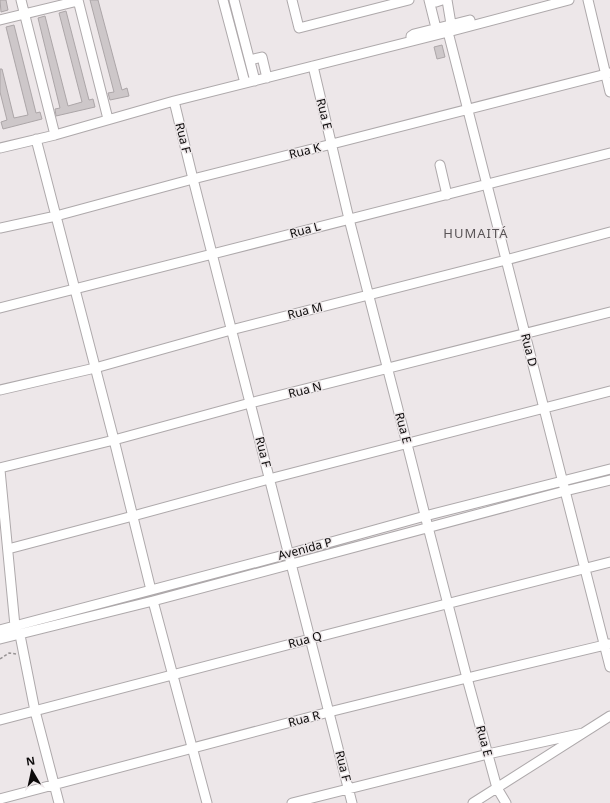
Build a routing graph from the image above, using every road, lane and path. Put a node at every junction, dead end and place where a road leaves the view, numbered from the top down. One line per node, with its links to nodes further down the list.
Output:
1 (21, 0): 12 (street)
2 (78, 0): 12 (street); 26 (street)
3 (223, 0): 22 (street)
4 (234, 0): 17 (street)
5 (292, 0): 6 (street)
6 (409, 0)
7 (430, 0): 8 (street); 14 (street)
8 (442, 0)
9 (447, 0): 15 (street, Rua D)
10 (569, 0): 15 (street)
11 (588, 0): 19 (street)
12 (24, 14): 13 (street); 27 (street)
13 (0, 20)
14 (436, 28): 15 (street); 16 (street)
15 (450, 28): 16 (street); 25 (street, Rua D)
16 (411, 41): 18 (street)
17 (250, 60): 20 (street); 21 (street)
18 (313, 66): 20 (street); 29 (street, Rua E)
19 (608, 73): 23 (street); 25 (street, Rua K)
20 (267, 78): 21 (street)
21 (255, 81): 22 (street)
22 (245, 83): 24 (street)
23 (610, 92)
24 (174, 101): 26 (street); 33 (street, Rua F)
25 (468, 109): 29 (street, Rua K); 34 (street, Rua D)
26 (108, 119): 27 (street)
27 (55, 134): 28 (street)
28 (36, 140): 30 (street); 36 (street)
29 (332, 144): 33 (street, Rua K); 37 (street, Rua E)
30 (0, 148)
31 (610, 153): 34 (street, Rua L)
32 (440, 165): 35 (street)
33 (193, 179): 36 (street, Rua K); 40 (street, Rua F)
34 (487, 185): 35 (street, Rua L); 41 (street, Rua D)
35 (447, 194): 37 (street, Rua L)
36 (56, 216): 38 (street, Rua K); 42 (street)
37 (349, 219): 40 (street, Rua L); 43 (street, Rua E)
38 (0, 228)
39 (610, 232): 41 (street, Rua M)
40 (212, 254): 42 (street, Rua L); 46 (street, Rua F)
41 (506, 260): 43 (street, Rua M); 47 (street, Rua D)
42 (75, 289): 44 (street, Rua L); 48 (street)
43 (368, 294): 46 (street, Rua M); 49 (street, Rua E)
44 (0, 308)
45 (610, 312): 47 (street, Rua N)
46 (231, 330): 48 (street, Rua M); 52 (street, Rua F)
47 (525, 334): 49 (street, Rua N); 53 (street, Rua D)
48 (95, 368): 50 (street, Rua M); 54 (street)
49 (388, 369): 52 (street, Rua N); 55 (street, Rua E)
50 (0, 390)
51 (610, 391): 53 (street)
52 (250, 403): 54 (street, Rua N); 58 (street, Rua F)
53 (544, 409): 55 (street); 60 (street, Rua D)
54 (114, 440): 56 (street, Rua N); 62 (street)
55 (407, 444): 58 (street); 63 (street, Rua E)
56 (0, 469): 65 (street)
57 (610, 469): 60 (street, Avenida P)
58 (269, 479): 62 (street); 67 (street, Rua F)
59 (610, 480): 61 (street, Avenida P)
60 (563, 481): 61 (street, Rua D); 63 (street, Avenida P)
61 (565, 491): 64 (street, Avenida P); 70 (street, Rua D)
62 (133, 516): 66 (street); 71 (street)
63 (425, 516): 64 (street, Rua E); 67 (street, Avenida P)
64 (428, 527): 69 (street, Avenida P); 73 (street, Rua E)
65 (3, 530): 66 (street)
66 (8, 549): 74 (street)
67 (288, 554): 69 (street, Rua F); 71 (street, Avenida P)
68 (610, 562): 70 (street, Rua Q)
69 (290, 564): 72 (street, Avenida P); 78 (street, Rua F)
70 (585, 568): 73 (street, Rua Q); 79 (street, Rua D)
71 (151, 590): 74 (street, Avenida P)
72 (153, 601): 76 (street, Avenida P); 83 (street)
73 (448, 604): 78 (street, Rua Q); 84 (street, Rua E)
74 (15, 626): 75 (street, Avenida P)
75 (0, 630)
76 (20, 635): 77 (street, Avenida P); 80 (street)
77 (0, 639)
78 (310, 639): 83 (street, Rua Q); 86 (street, Rua F)
79 (607, 645): 82 (street, Rua D); 84 (street, Rua R)
80 (24, 655): 81 (path); 85 (street)
81 (0, 659)
82 (610, 667)
83 (172, 675): 85 (street, Rua Q); 90 (street)
84 (467, 678): 86 (street, Rua R); 91 (street, Rua E)
85 (35, 711): 88 (street, Rua Q); 92 (street)
86 (329, 712): 90 (street, Rua R); 93 (street, Rua F)
87 (610, 716): 89 (street)
88 (0, 720)
89 (583, 733): 91 (street); 94 (street)
90 (192, 748): 92 (street, Rua R); 97 (street)
91 (488, 754): 93 (street); 94 (street, Rua E)
92 (54, 785): 95 (street, Rua R); 96 (street)
93 (348, 788): 98 (street); 99 (street, Rua F)
94 (497, 788): 100 (street); 101 (street, Rua E)
95 (0, 800)
96 (59, 803)
97 (207, 803)
98 (292, 803)
99 (352, 803)
100 (473, 803)
101 (506, 803)

